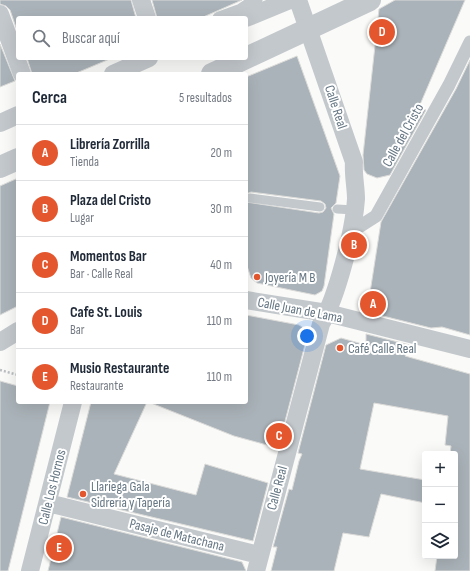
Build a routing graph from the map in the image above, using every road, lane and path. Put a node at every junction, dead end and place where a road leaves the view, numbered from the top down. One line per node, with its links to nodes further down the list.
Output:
1 (141, 0): 7 (street)
2 (256, 0): 8 (street)
3 (290, 0): 9 (street)
4 (298, 0): 10 (street, Calle Real)
5 (370, 0): 10 (street)
6 (0, 14): 12 (street)
7 (146, 16)
8 (224, 16)
9 (248, 17)
10 (310, 30): 13 (street); 26 (street, Calle Real)
11 (470, 42): 26 (street, Calle del Cristo)
12 (16, 58)
13 (248, 58)
14 (17, 60): 17 (street)
15 (144, 60): 18 (street)
16 (243, 60): 19 (street)
17 (21, 72)
18 (118, 72)
19 (216, 72)
20 (16, 117): 21 (street)
21 (0, 124)
22 (16, 160): 23 (street)
23 (0, 167)
24 (250, 198): 25 (lane)
25 (320, 207)
26 (351, 232): 28 (street, Calle Real)
27 (248, 299): 28 (street, Calle Juan de Lama)
28 (327, 314): 31 (street, Calle Juan de Lama); 36 (street, Calle Real)
29 (16, 332): 30 (street)
30 (0, 342)
31 (470, 349)
32 (0, 370): 33 (path)
33 (16, 374)
34 (73, 404): 35 (street, Calle Los Hornos)
35 (48, 504): 36 (street, Pasaje de Matachana); 37 (street, Calle Los Hornos)
36 (258, 563)
37 (30, 571)

